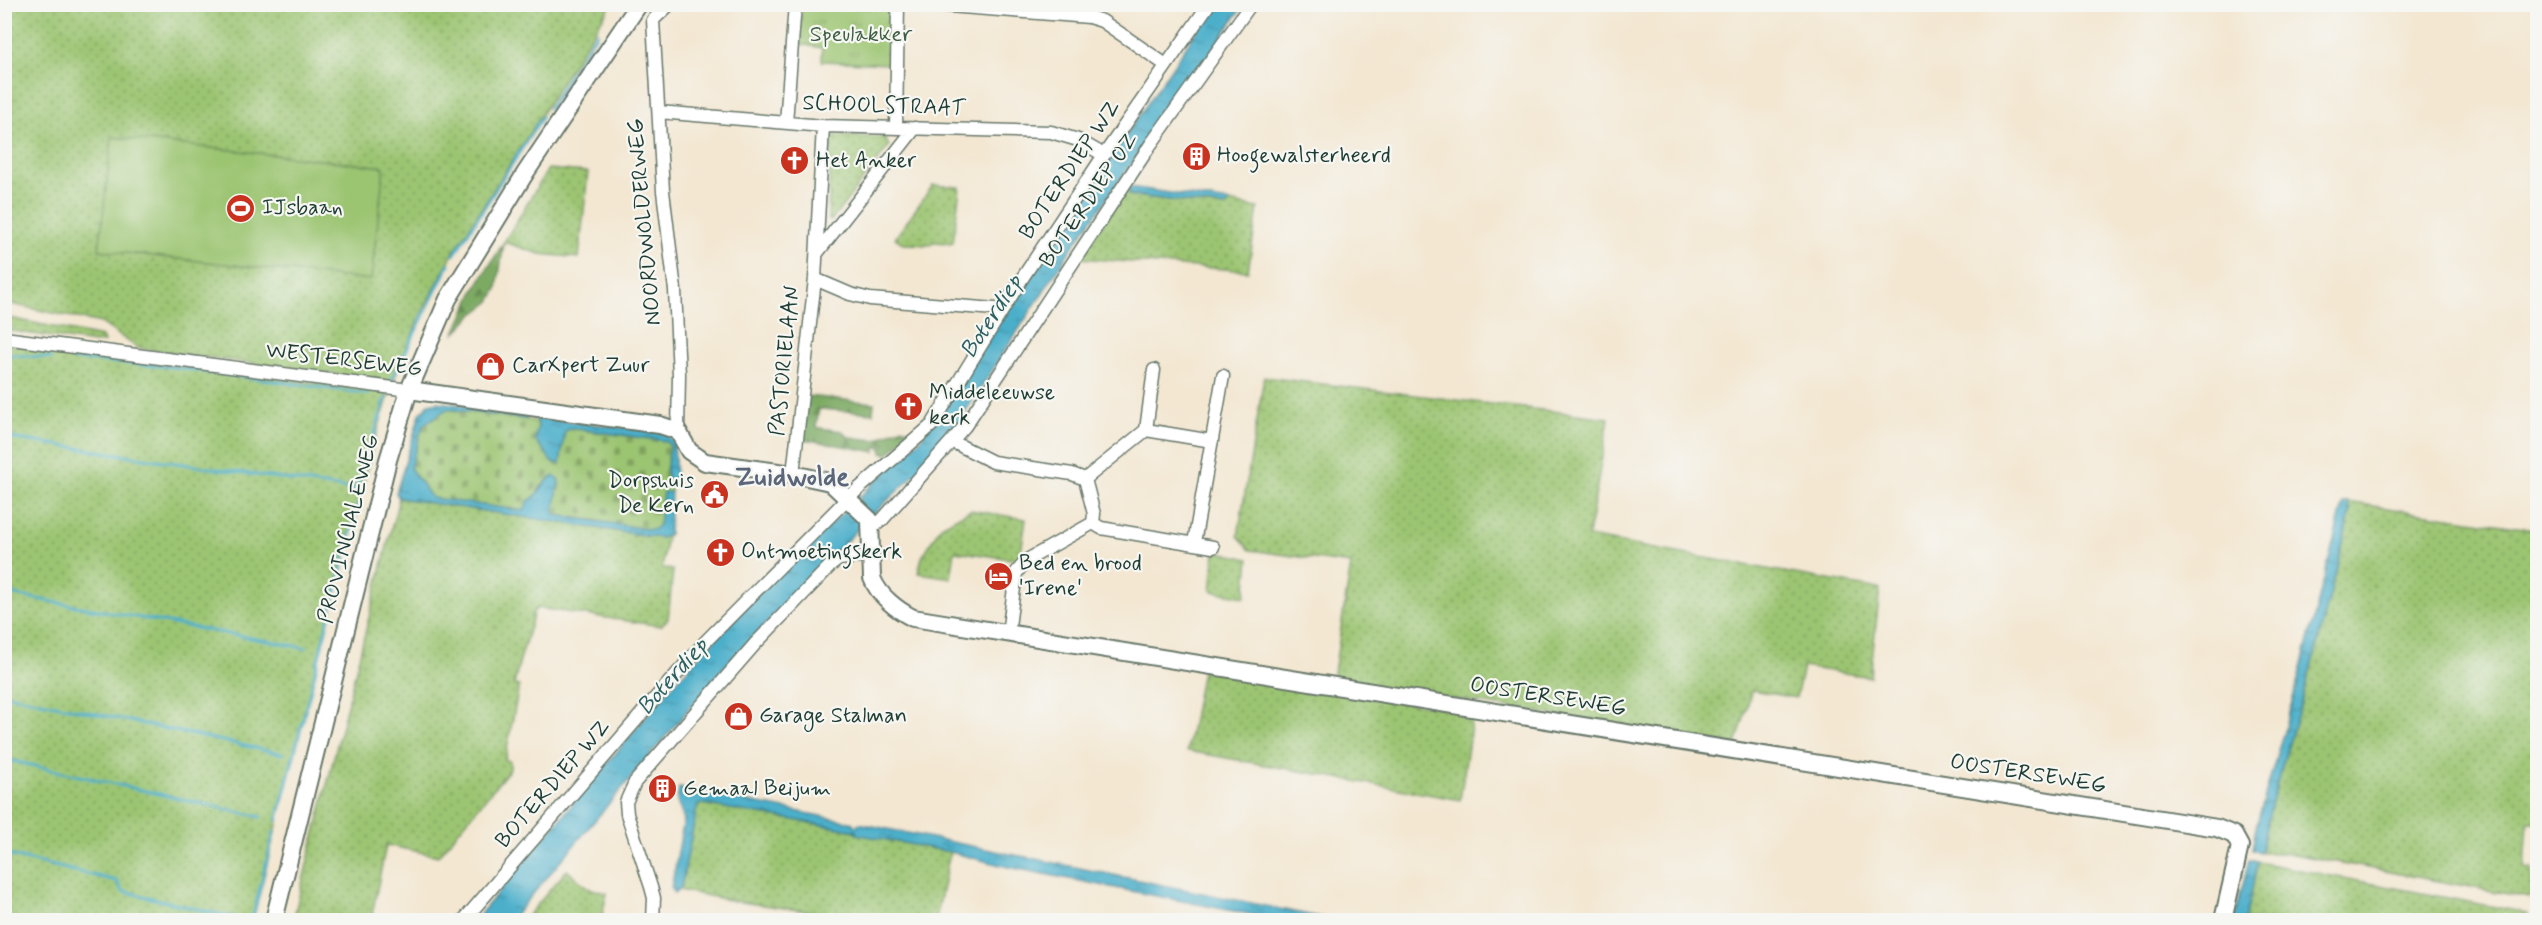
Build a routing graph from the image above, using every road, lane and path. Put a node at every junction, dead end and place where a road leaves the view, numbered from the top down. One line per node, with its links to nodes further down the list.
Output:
1 (639, 4): 22 (street, PROVINCIALEWEG)
2 (670, 4): 10 (street, NOORDWOLDERWEG)
3 (795, 4): 11 (street)
4 (898, 4): 13 (street)
5 (923, 4): 8 (street)
6 (1209, 4): 9 (street, BOTERDIEP WZ)
7 (1251, 4): 26 (street, BOTERDIEP OZ)
8 (984, 7): 9 (street)
9 (1166, 65): 15 (street, BOTERDIEP WZ)
10 (658, 112): 11 (street, SCHOOLSTRAAT); 24 (street, NOORDWOLDERWEG)
11 (786, 123): 12 (street, SCHOOLSTRAAT)
12 (823, 126): 13 (street, SCHOOLSTRAAT); 16 (street, PASTORIELAAN)
13 (897, 128): 14 (street, SCHOOLSTRAAT)
14 (915, 128): 15 (street, SCHOOLSTRAAT); 16 (street)
15 (1104, 155): 18 (street, BOTERDIEP WZ)
16 (817, 254): 17 (street, PASTORIELAAN)
17 (815, 279): 18 (street); 27 (street, PASTORIELAAN)
18 (1001, 312): 29 (street, BOTERDIEP WZ)
19 (4, 338): 22 (street, WESTERSEWEG)
20 (1154, 370): 23 (street)
21 (1223, 376): 25 (street)
22 (409, 390): 24 (street, WESTERSEWEG); 36 (street, PROVINCIALEWEG)
23 (1146, 430): 25 (street); 28 (street)
24 (678, 431): 27 (street)
25 (1212, 441): 32 (street)
26 (953, 442): 28 (street); 31 (street, BOTERDIEP OZ)
27 (793, 474): 29 (street)
28 (1085, 479): 30 (street)
29 (849, 499): 31 (street); 37 (street, BOTERDIEP WZ)
30 (1094, 523): 32 (street); 35 (street)
31 (871, 524): 34 (street, OOSTERSEWEG)
32 (1194, 543): 33 (street)
33 (1213, 547)
34 (870, 556): 35 (street, OOSTERSEWEG); 38 (street)
35 (1008, 634): 39 (street, OOSTERSEWEG)
36 (274, 921)
37 (464, 921)
38 (653, 921)
39 (2223, 921)

